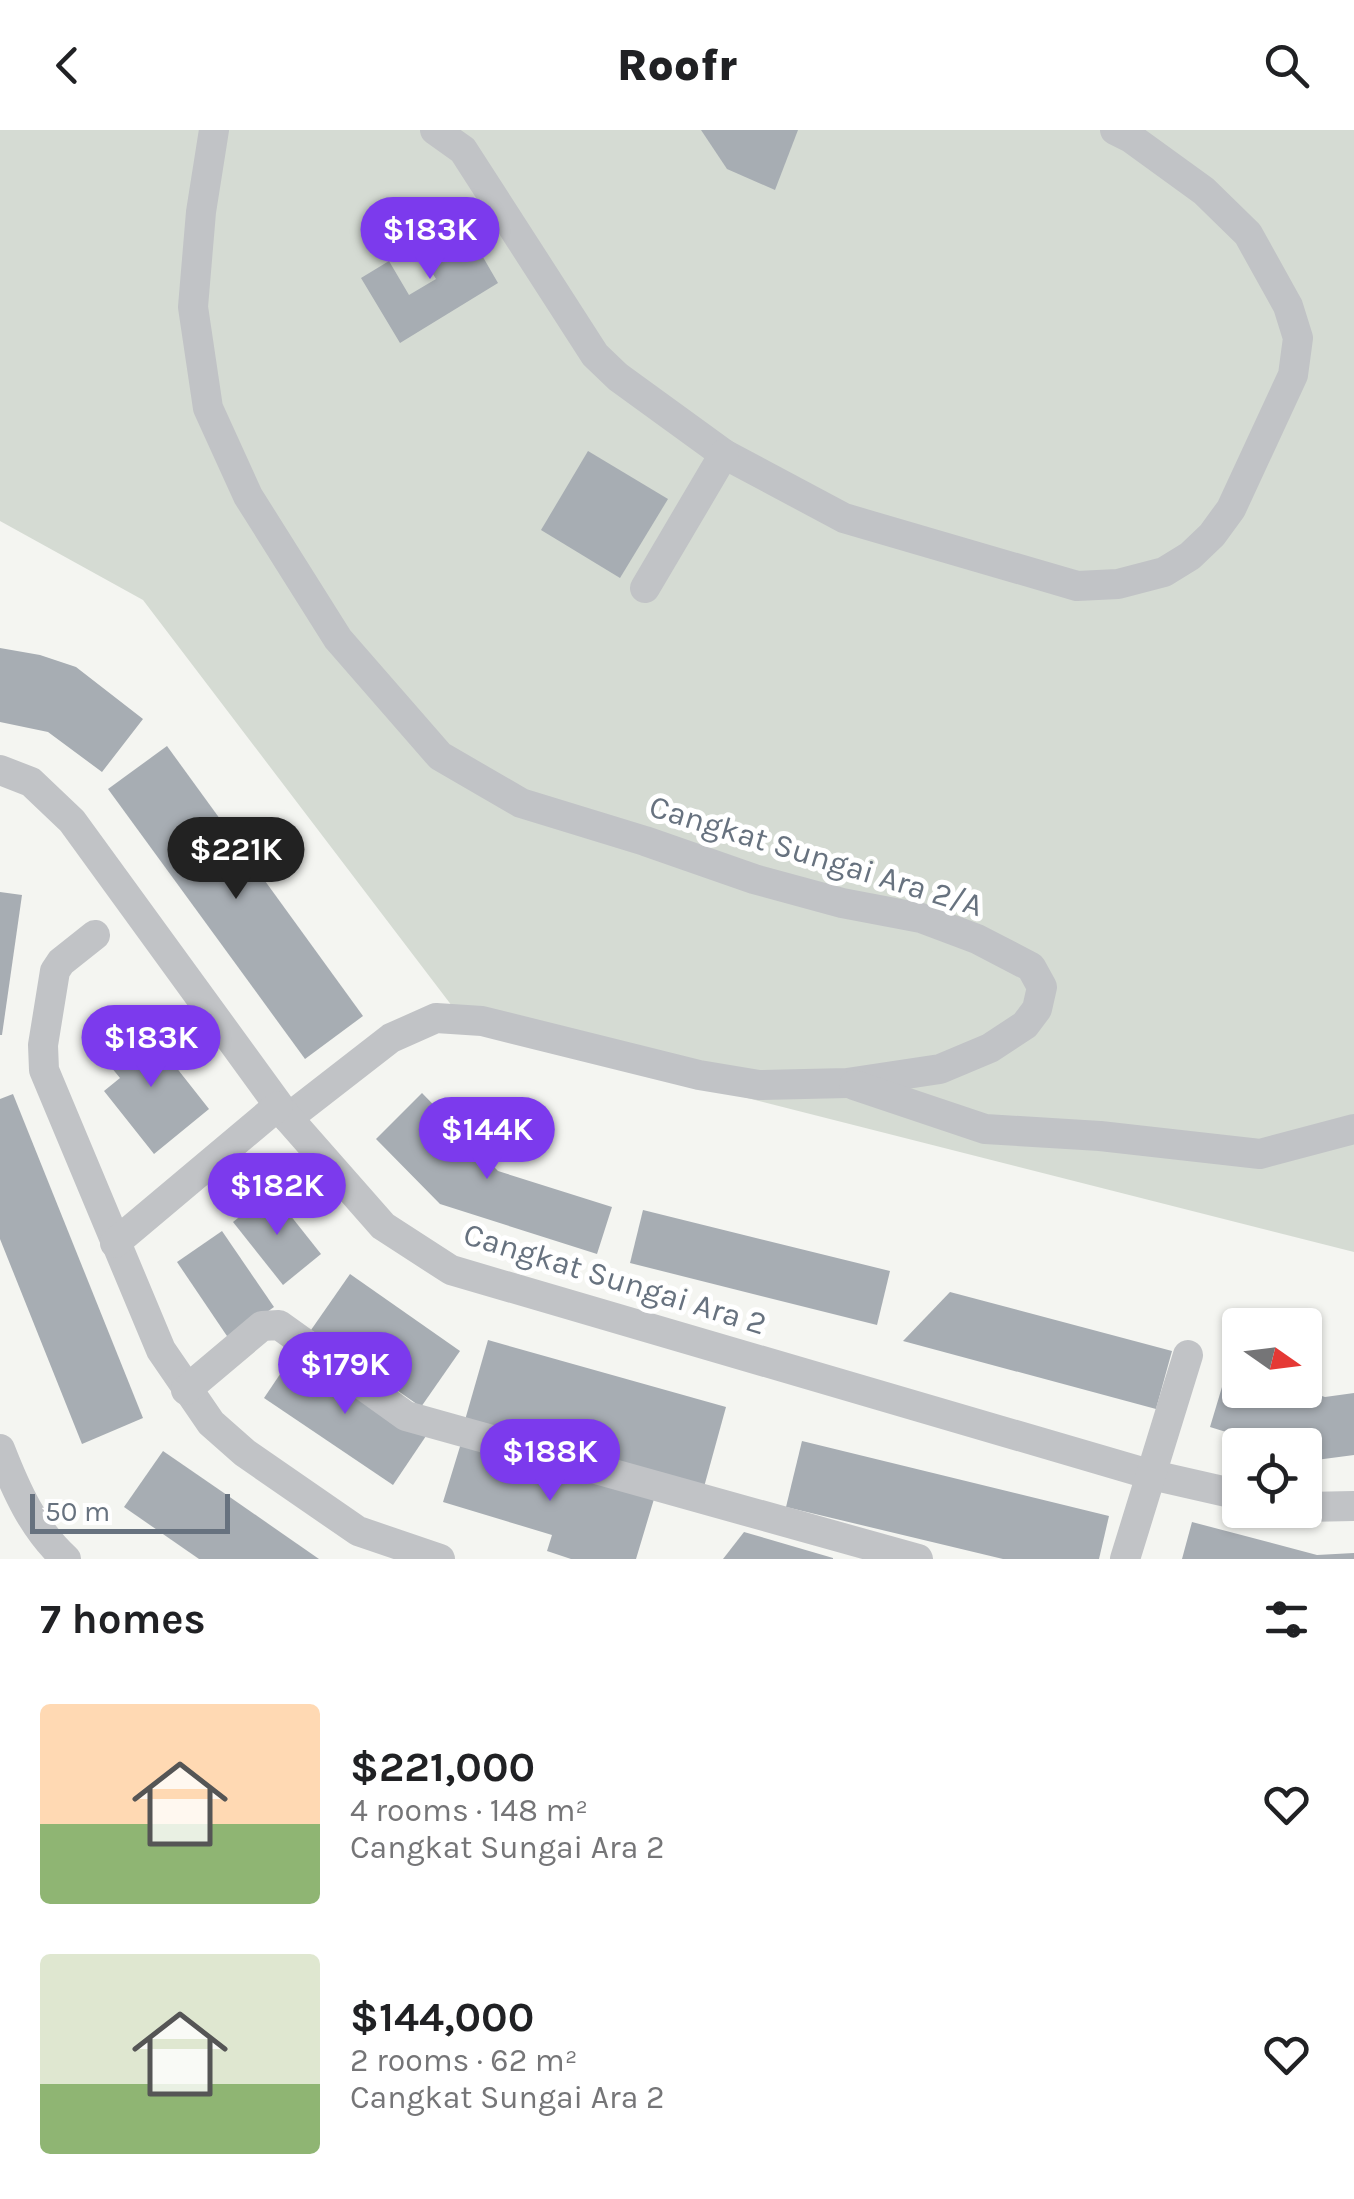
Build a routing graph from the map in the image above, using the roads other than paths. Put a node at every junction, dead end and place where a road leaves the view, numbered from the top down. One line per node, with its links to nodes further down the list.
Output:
1 (214, 130): 8 (street, Cangkat Sungai Ara 2/A)
2 (436, 130): 4 (street)
3 (1115, 130): 4 (street)
4 (724, 454): 5 (street)
5 (645, 588)
6 (0, 770): 9 (street, Cangkat Sungai Ara 2)
7 (95, 935): 11 (street)
8 (846, 1082): 9 (street, Cangkat Sungai Ara 2/A); 10 (street)
9 (283, 1112): 11 (street, Cangkat Sungai Ara 2/A); 15 (street, Cangkat Sungai Ara 2)
10 (1354, 1129)
11 (115, 1243): 13 (street)
12 (1188, 1355): 15 (street)
13 (186, 1390): 20 (street); 21 (street)
14 (0, 1449): 19 (street)
15 (1152, 1475): 16 (street, Cangkat Sungai Ara 2); 22 (street)
16 (1222, 1491)
17 (1322, 1506): 18 (street)
18 (1354, 1506)
19 (66, 1559)
20 (440, 1559)
21 (918, 1559)
22 (1125, 1559)

